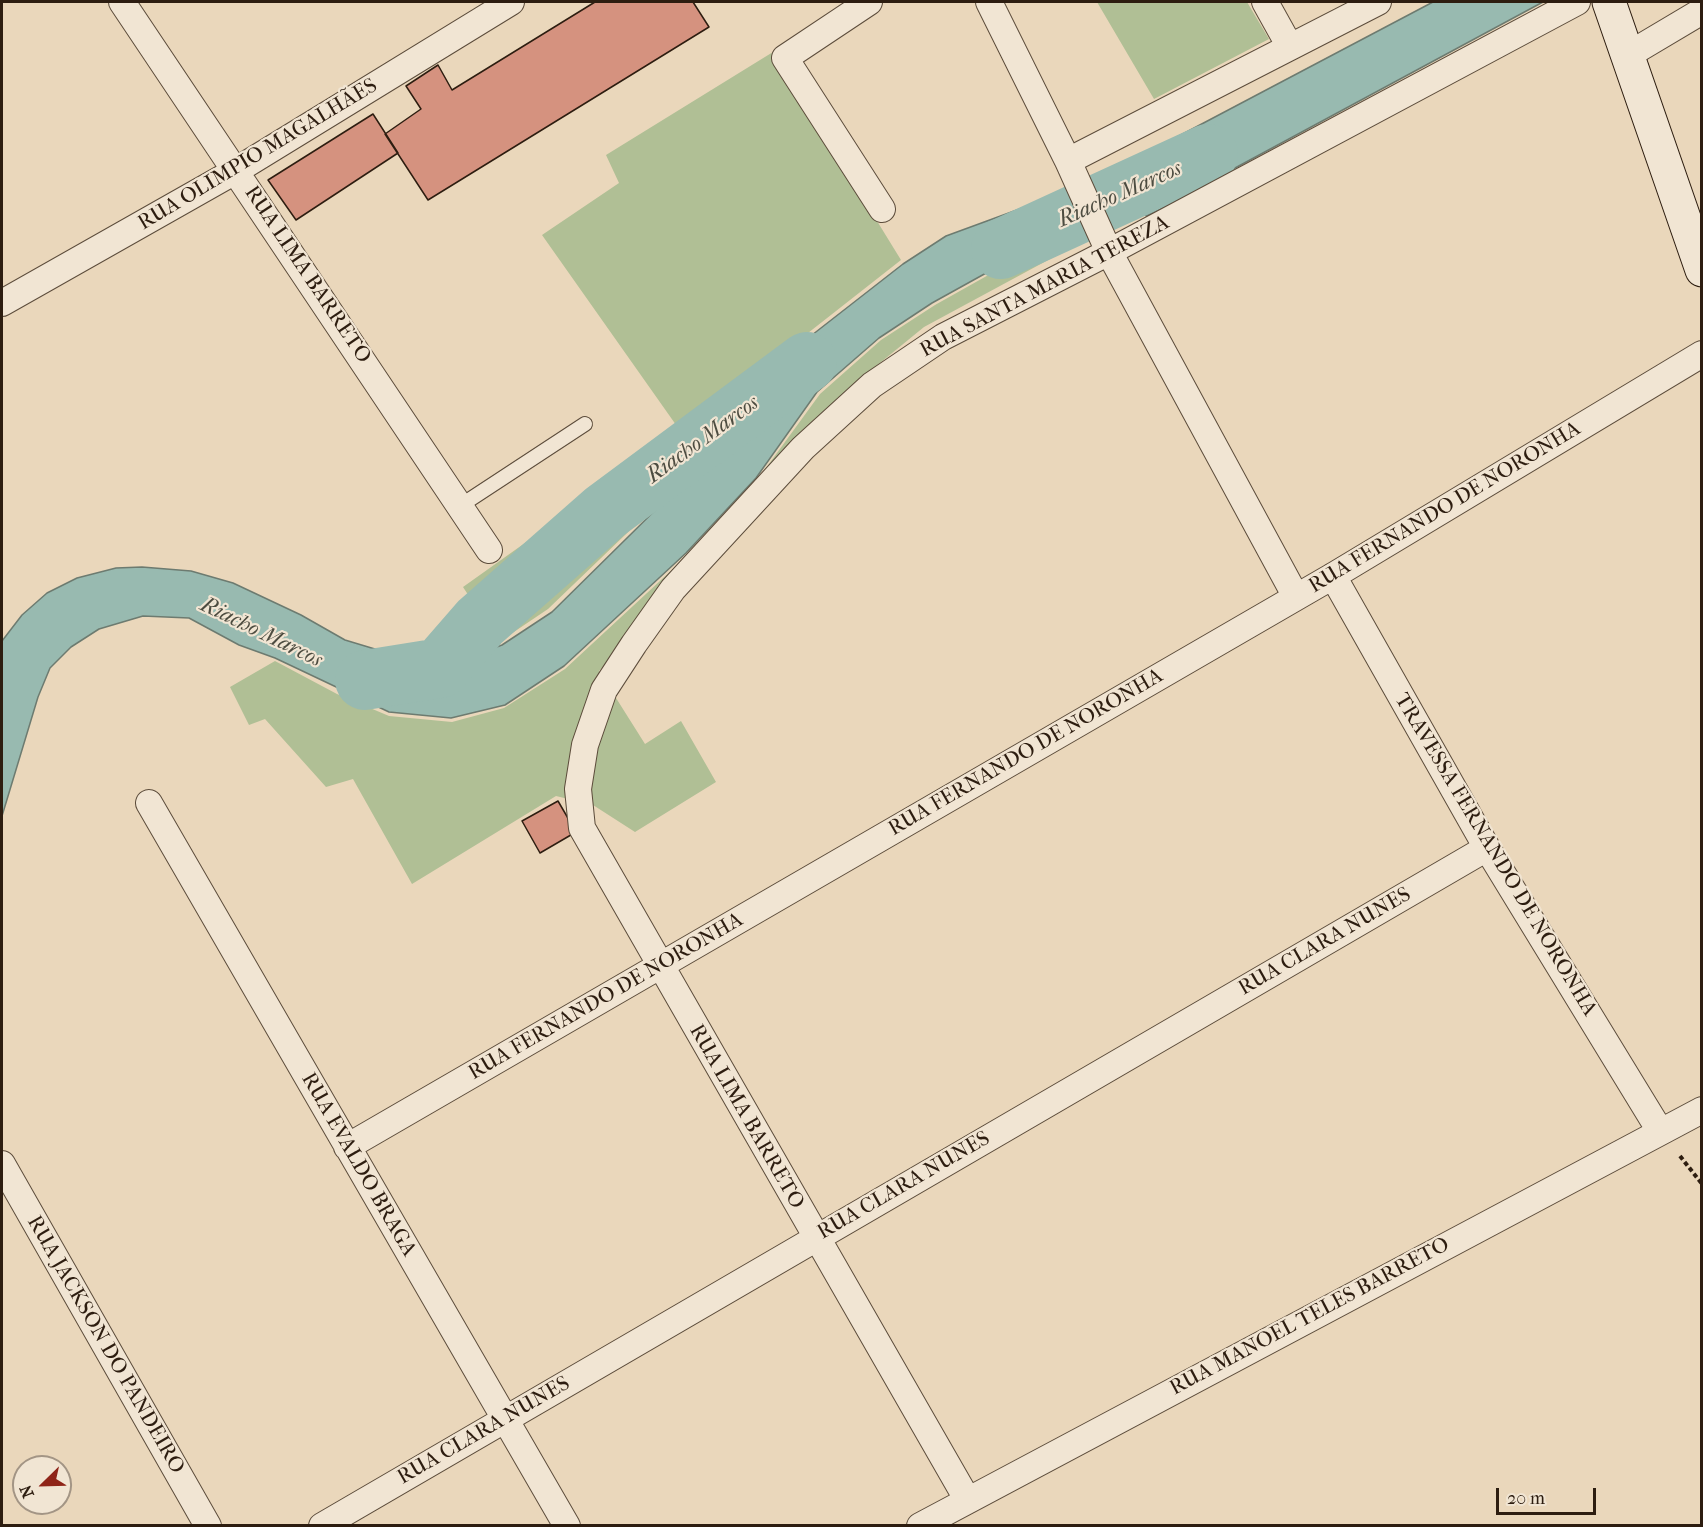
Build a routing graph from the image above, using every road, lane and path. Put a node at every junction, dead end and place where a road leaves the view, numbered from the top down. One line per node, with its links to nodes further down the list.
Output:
1 (122, 2): 13 (street, RUA LIMA BARRETO)
2 (511, 2): 13 (street, RUA OLIMPIO MAGALHÃES)
3 (869, 2): 14 (street)
4 (989, 2): 12 (street)
5 (1265, 2): 10 (street)
6 (1378, 2): 10 (street)
7 (1577, 2): 15 (street, RUA SANTA MARIA TEREZA)
8 (1608, 2): 11 (street)
9 (1701, 11): 11 (street)
10 (1290, 47): 12 (street)
11 (1628, 55): 16 (street)
12 (1068, 161): 15 (street)
13 (237, 170): 17 (street, RUA OLIMPIO MAGALHÃES); 20 (street, RUA LIMA BARRETO)
14 (882, 209)
15 (1109, 252): 23 (street); 25 (street, RUA SANTA MARIA TEREZA)
16 (1701, 270)
17 (2, 303)
18 (1701, 354): 22 (street, RUA FERNANDO DE NORONHA)
19 (585, 424): 20 (lane)
20 (460, 506): 21 (street, RUA LIMA BARRETO)
21 (489, 550)
22 (1333, 576): 23 (street, RUA FERNANDO DE NORONHA); 26 (street, TRAVESSA FERNANDO DE NORONHA)
23 (1296, 597): 27 (street, RUA FERNANDO DE NORONHA)
24 (149, 804): 30 (street, RUA EVALDO BRAGA)
25 (582, 828): 27 (street, RUA LIMA BARRETO)
26 (1487, 848): 29 (street, TRAVESSA FERNANDO DE NORONHA); 32 (street, RUA CLARA NUNES)
27 (659, 967): 30 (street, RUA FERNANDO DE NORONHA); 32 (street, RUA LIMA BARRETO)
28 (1701, 1110): 29 (street, RUA MANOEL TELES BARRETO)
29 (1660, 1131): 34 (street, RUA MANOEL TELES BARRETO)
30 (347, 1147): 33 (street, RUA EVALDO BRAGA)
31 (2, 1164): 35 (street, RUA JACKSON DO PANDEIRO)
32 (815, 1237): 33 (street, RUA CLARA NUNES); 34 (street, RUA LIMA BARRETO)
33 (504, 1419): 36 (street, RUA CLARA NUNES); 37 (street, RUA EVALDO BRAGA)
34 (967, 1499): 38 (street, RUA MANOEL TELES BARRETO)
35 (208, 1526)
36 (322, 1526)
37 (567, 1526)
38 (920, 1526)

